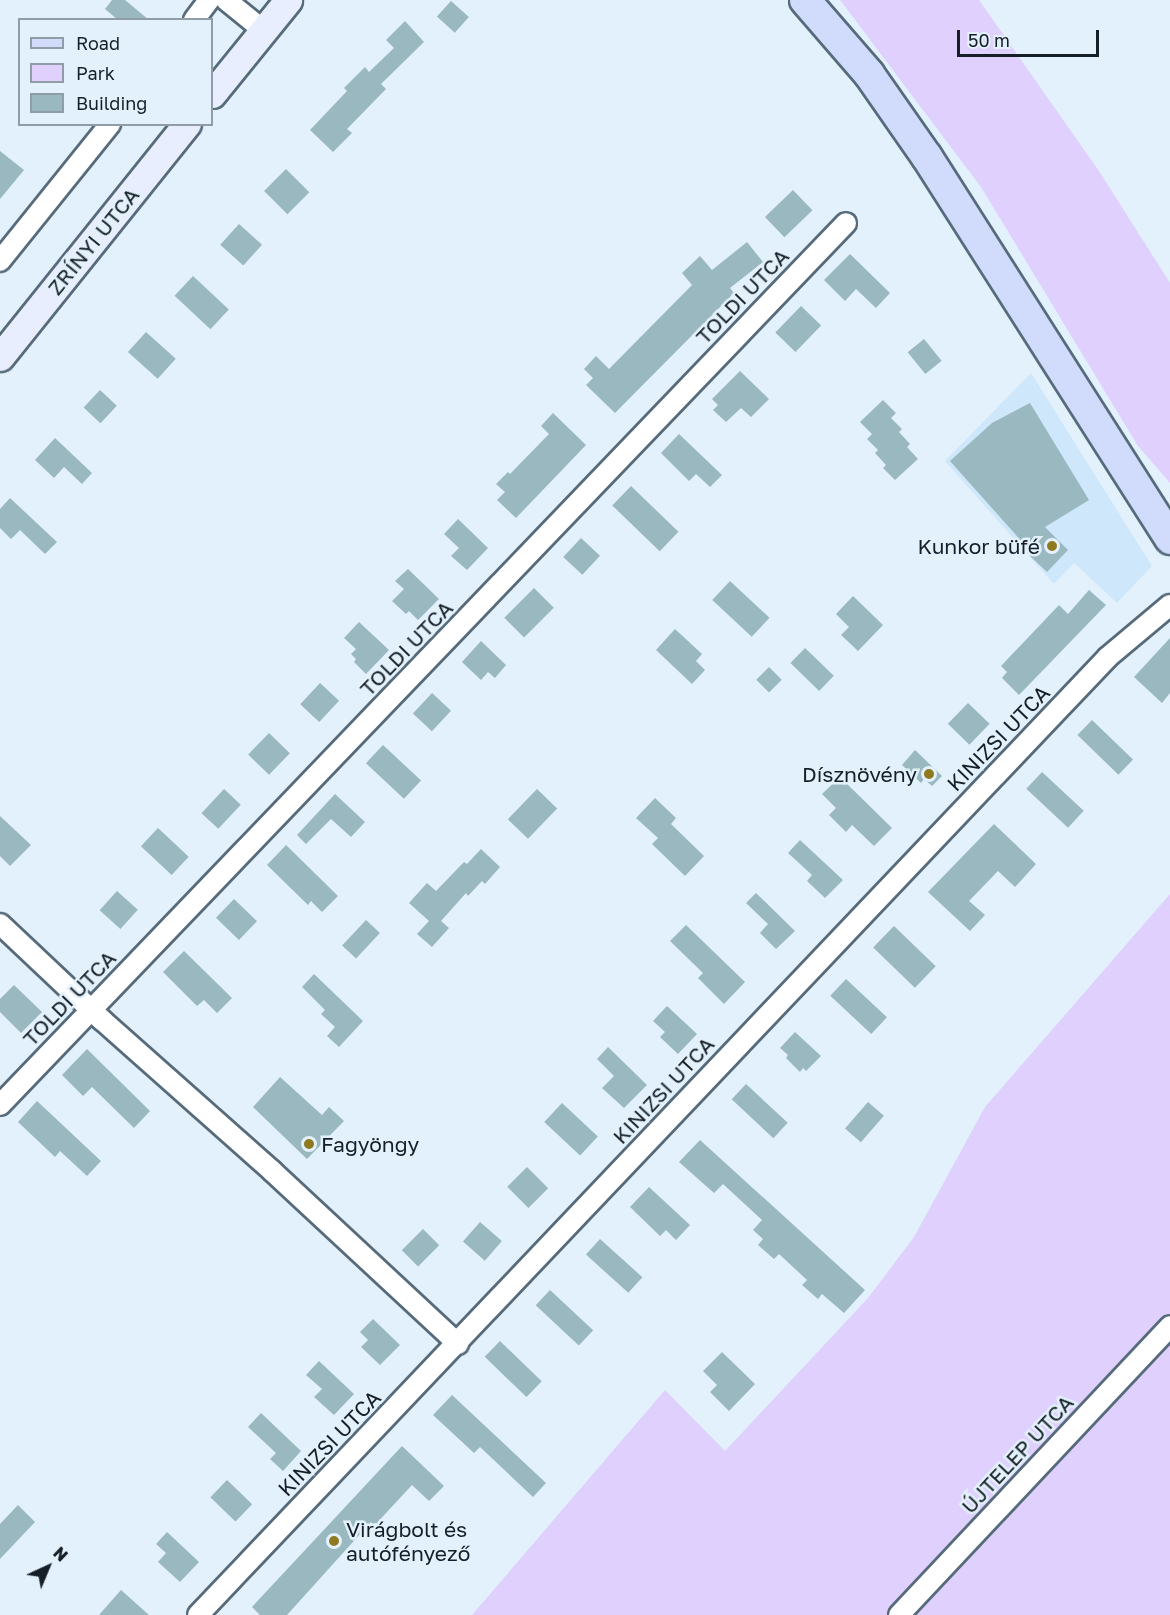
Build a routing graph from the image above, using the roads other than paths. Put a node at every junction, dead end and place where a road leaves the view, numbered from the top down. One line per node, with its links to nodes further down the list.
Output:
1 (209, 0): 5 (street)
2 (226, 0): 6 (street)
3 (288, 0): 6 (main road)
4 (805, 0): 13 (main road)
5 (196, 18)
6 (263, 30): 7 (main road)
7 (213, 93)
8 (108, 126): 11 (street)
9 (185, 126): 12 (main road, ZRÍNYI UTCA)
10 (846, 223): 16 (street, TOLDI UTCA)
11 (0, 261)
12 (0, 357)
13 (1170, 539)
14 (1170, 605): 19 (street, KINIZSI UTCA)
15 (0, 924): 16 (street)
16 (91, 1010): 17 (street, TOLDI UTCA); 19 (street)
17 (0, 1104)
18 (1170, 1326): 21 (street, ÚJTELEP UTCA)
19 (458, 1344): 20 (street, KINIZSI UTCA)
20 (198, 1615)
21 (899, 1615)

